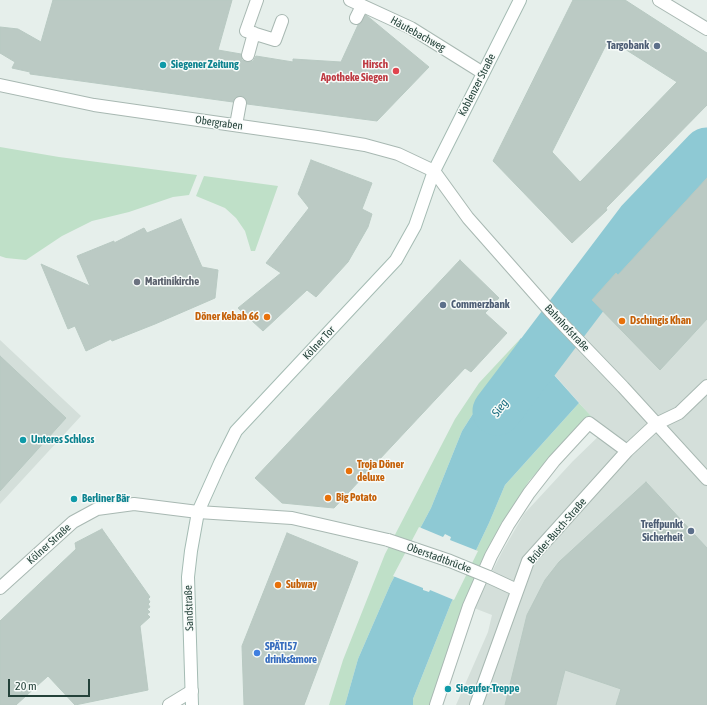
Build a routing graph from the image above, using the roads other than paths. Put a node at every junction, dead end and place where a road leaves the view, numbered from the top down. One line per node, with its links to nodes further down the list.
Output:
1 (257, 0): 9 (street)
2 (350, 0): 5 (street, Häutebachweg)
3 (520, 0): 11 (street, Koblenzer Straße)
4 (659, 0): 8 (street)
5 (362, 6): 6 (street); 11 (street, Häutebachweg)
6 (356, 18)
7 (282, 21): 9 (street)
8 (707, 29)
9 (254, 34): 10 (street)
10 (248, 55)
11 (483, 73): 15 (street, Koblenzer Straße)
12 (0, 85): 14 (street, Obergraben)
13 (240, 103): 14 (street)
14 (236, 125): 15 (street, Obergraben)
15 (434, 171): 17 (street, Bahnhofstraße); 20 (street, Kölner Tor)
16 (707, 386): 17 (street, Brüder-Busch-Straße)
17 (656, 424): 18 (street, Brüder-Busch-Straße); 19 (street, Bahnhofstraße)
18 (627, 451): 23 (street, Brüder-Busch-Straße); 27 (street)
19 (707, 479)
20 (198, 512): 21 (street, Kölner Straße); 22 (street, Kölner Straße); 24 (street, Sandstraße)
21 (388, 540): 23 (street, Oberstadtbrücke, bridge)
22 (0, 588)
23 (517, 590): 28 (street, Brüder-Busch-Straße)
24 (192, 691): 25 (street); 26 (street, Sandstraße)
25 (169, 705)
26 (192, 705)
27 (436, 705)
28 (476, 705)

